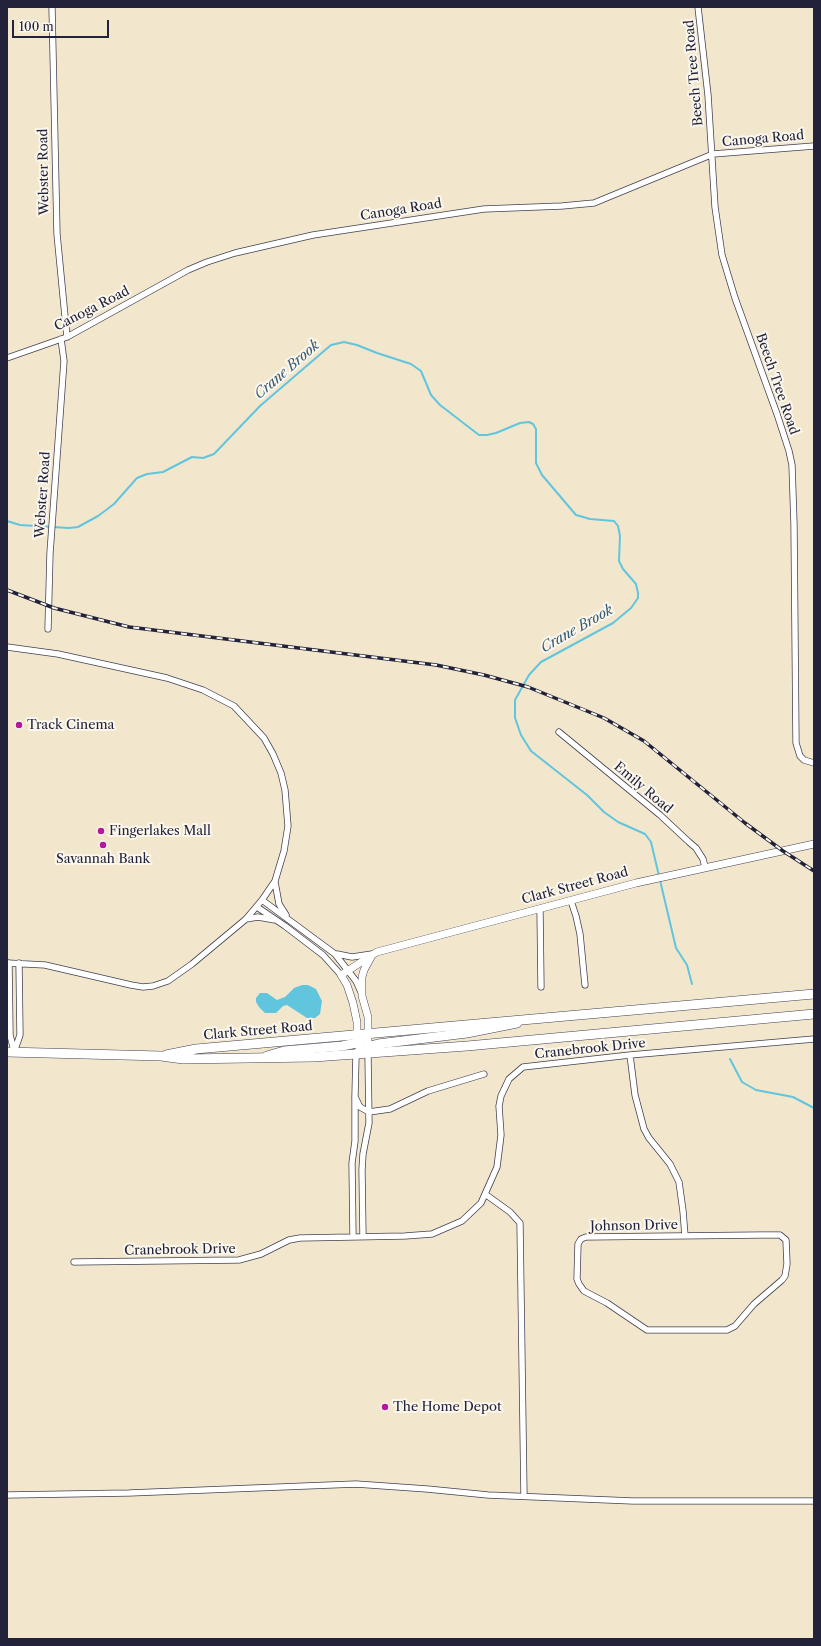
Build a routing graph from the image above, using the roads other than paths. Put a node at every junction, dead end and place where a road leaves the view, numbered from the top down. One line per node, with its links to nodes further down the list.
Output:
1 (52, 7): 5 (street, Webster Road)
2 (698, 7): 4 (street, Beech Tree Road)
3 (814, 146): 4 (street, Canoga Road)
4 (712, 155): 5 (street, Canoga Road); 10 (street, Beech Tree Road)
5 (64, 338): 6 (street, Canoga Road); 7 (street, Webster Road)
6 (7, 358)
7 (48, 629)
8 (7, 647): 13 (street)
9 (559, 732): 12 (street, Emily Road)
10 (814, 763)
11 (814, 844): 12 (street, Clark Street Road)
12 (705, 867): 15 (street, Clark Street Road)
13 (275, 881): 14 (street); 20 (street)
14 (262, 900): 16 (street); 20 (street)
15 (570, 901): 17 (street, Clark Street Road); 27 (street)
16 (257, 907): 18 (street); 19 (street)
17 (540, 909): 22 (street, Clark Street Road); 28 (street)
18 (246, 919): 19 (street); 24 (street)
19 (279, 921): 26 (street)
20 (292, 921): 21 (street)
21 (335, 954): 22 (street); 25 (street)
22 (374, 954): 25 (street, Clark Street Road); 30 (street)
23 (8, 963): 24 (street); 37 (street)
24 (19, 963): 37 (street)
25 (349, 970): 26 (street, Clark Street Road); 30 (street)
26 (341, 975): 34 (street)
27 (585, 985)
28 (541, 987)
29 (814, 994): 32 (main road)
30 (362, 996): 33 (street)
31 (814, 1014): 36 (main road, Clark Street Road)
32 (544, 1018): 33 (main road, Clark Street Road); 36 (main road)
33 (368, 1034): 34 (main road, Clark Street Road); 36 (street)
34 (357, 1039): 38 (street); 40 (main road, Clark Street Road); 41 (main road)
35 (814, 1039): 39 (street, Cranebrook Drive)
36 (368, 1050): 38 (main road, Clark Street Road); 44 (street)
37 (11, 1052): 40 (main road, Clark Street Road)
38 (356, 1055): 41 (main road, Clark Street Road); 43 (street)
39 (630, 1055): 45 (street, Cranebrook Drive); 46 (street, Johnson Drive)
40 (161, 1056): 41 (main road, Clark Street Road)
41 (258, 1059)
42 (484, 1074): 44 (street)
43 (354, 1096): 44 (street); 47 (street)
44 (369, 1112): 48 (street)
45 (485, 1194): 48 (street, Cranebrook Drive); 51 (street)
46 (685, 1236): 46 (street, Johnson Drive)
47 (353, 1237): 48 (street, Cranebrook Drive); 49 (street, Cranebrook Drive)
48 (363, 1237)
49 (74, 1262)
50 (7, 1494): 51 (street)
51 (524, 1496): 52 (street)
52 (814, 1501)

